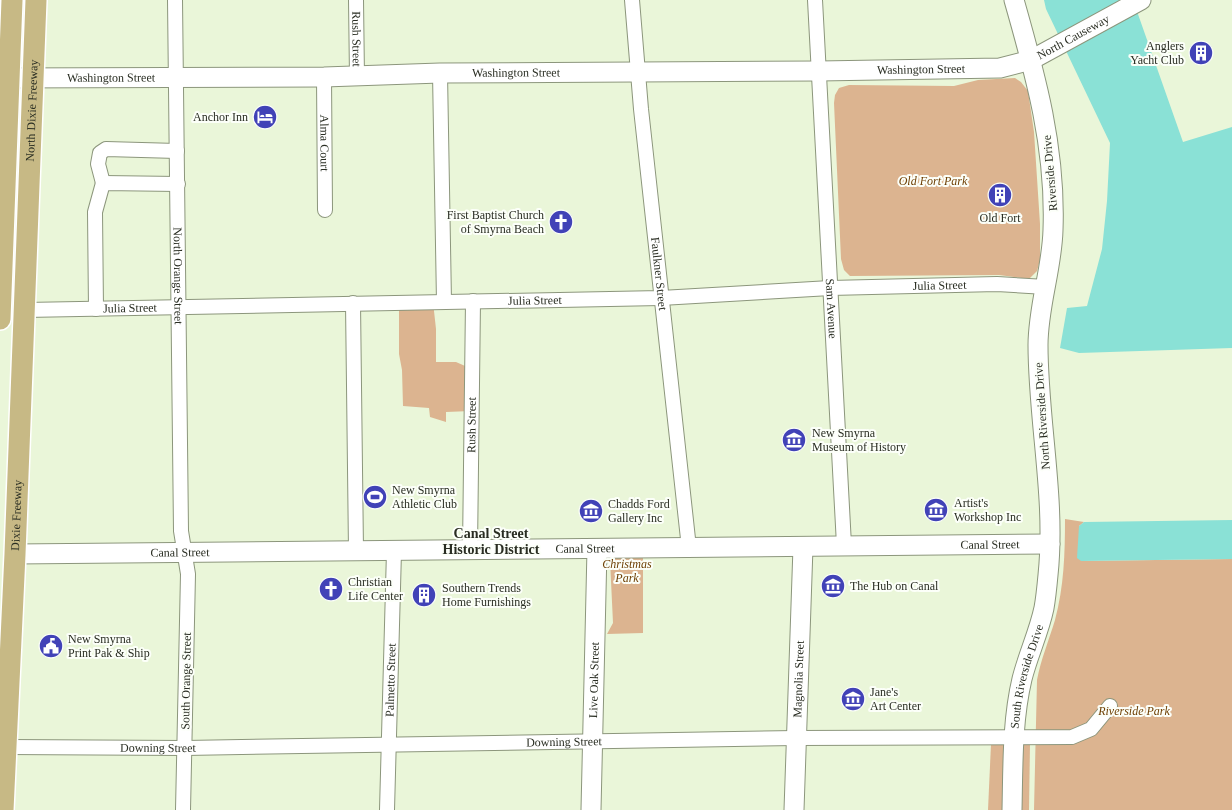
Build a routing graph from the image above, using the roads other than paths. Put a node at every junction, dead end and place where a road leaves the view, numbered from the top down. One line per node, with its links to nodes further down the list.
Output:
1 (12, 0): 15 (main road, North Dixie Freeway)
2 (36, 0): 16 (main road, North Dixie Freeway)
3 (175, 0): 17 (street, North Orange Street)
4 (356, 0): 13 (street, Rush Street)
5 (632, 0): 10 (street, Faulkner Street)
6 (815, 0): 11 (street, Sam Avenue)
7 (1014, 0): 9 (street)
8 (1140, 0): 9 (street, North Causeway)
9 (1031, 60): 11 (street, Washington Street); 25 (street, Riverside Drive)
10 (637, 71): 11 (street, Washington Street); 12 (street, Washington Street); 26 (street, Faulkner Street)
11 (819, 71): 24 (street, Sam Avenue)
12 (440, 73): 13 (street, Washington Street); 28 (street)
13 (357, 76): 14 (street, Washington Street)
14 (324, 77): 17 (street, Washington Street); 21 (street, Alma Court)
15 (5, 78): 16 (street, Washington Street); 23 (main road, North Dixie Freeway)
16 (33, 78): 17 (street, Washington Street); 22 (main road, North Dixie Freeway)
17 (176, 78): 18 (street, North Orange Street)
18 (177, 151): 19 (street); 20 (street, North Orange Street)
19 (103, 183): 20 (street); 32 (street)
20 (178, 184): 30 (street, North Orange Street)
21 (325, 210)
22 (28, 220): 33 (main road, Dixie Freeway)
23 (4, 229): 31 (main road); 33 (main road)
24 (830, 288): 25 (street, Julia Street); 26 (street, Julia Street); 37 (street, Sam Avenue)
25 (1046, 288): 36 (street, North Riverside Drive)
26 (661, 298): 27 (street, Julia Street); 39 (street, Faulkner Street)
27 (473, 301): 28 (street, Julia Street); 41 (street, Rush Street)
28 (444, 302): 29 (street, Julia Street)
29 (353, 303): 30 (street, Julia Street); 42 (street)
30 (179, 307): 32 (street, Julia Street); 44 (street, North Orange Street)
31 (0, 309): 34 (main road); 35 (main road)
32 (96, 309): 33 (street, Julia Street)
33 (25, 310): 35 (main road, Dixie Freeway)
34 (0, 320)
35 (23, 365): 45 (main road, Dixie Freeway)
36 (1050, 544): 37 (street, Canal Street); 47 (street, South Riverside Drive)
37 (844, 545): 38 (street, Canal Street)
38 (803, 547): 39 (street, Canal Street); 48 (street, Magnolia Street)
39 (689, 548): 40 (street, Canal Street)
40 (598, 549): 41 (street, Canal Street); 49 (street, Live Oak Street)
41 (470, 550): 43 (street, Canal Street)
42 (356, 551): 43 (street, Canal Street); 44 (street, Canal Street)
43 (394, 551): 50 (street, Palmetto Street)
44 (184, 552): 45 (street, Canal Street); 52 (street, South Orange Street)
45 (8, 554): 51 (main road, Dixie Freeway)
46 (1110, 706): 47 (street, Downing Street)
47 (1014, 737): 48 (street, Downing Street); 58 (street, South Riverside Drive)
48 (796, 738): 49 (street, Downing Street); 57 (street, Magnolia Street)
49 (592, 742): 50 (street, Downing Street); 56 (street, Live Oak Street)
50 (388, 744): 52 (street, Downing Street); 55 (street, Palmetto Street)
51 (6, 747): 52 (street, Downing Street); 53 (main road, Dixie Freeway)
52 (185, 748): 54 (street, South Orange Street)
53 (3, 810)
54 (183, 810)
55 (387, 810)
56 (591, 810)
57 (794, 810)
58 (1012, 810)

